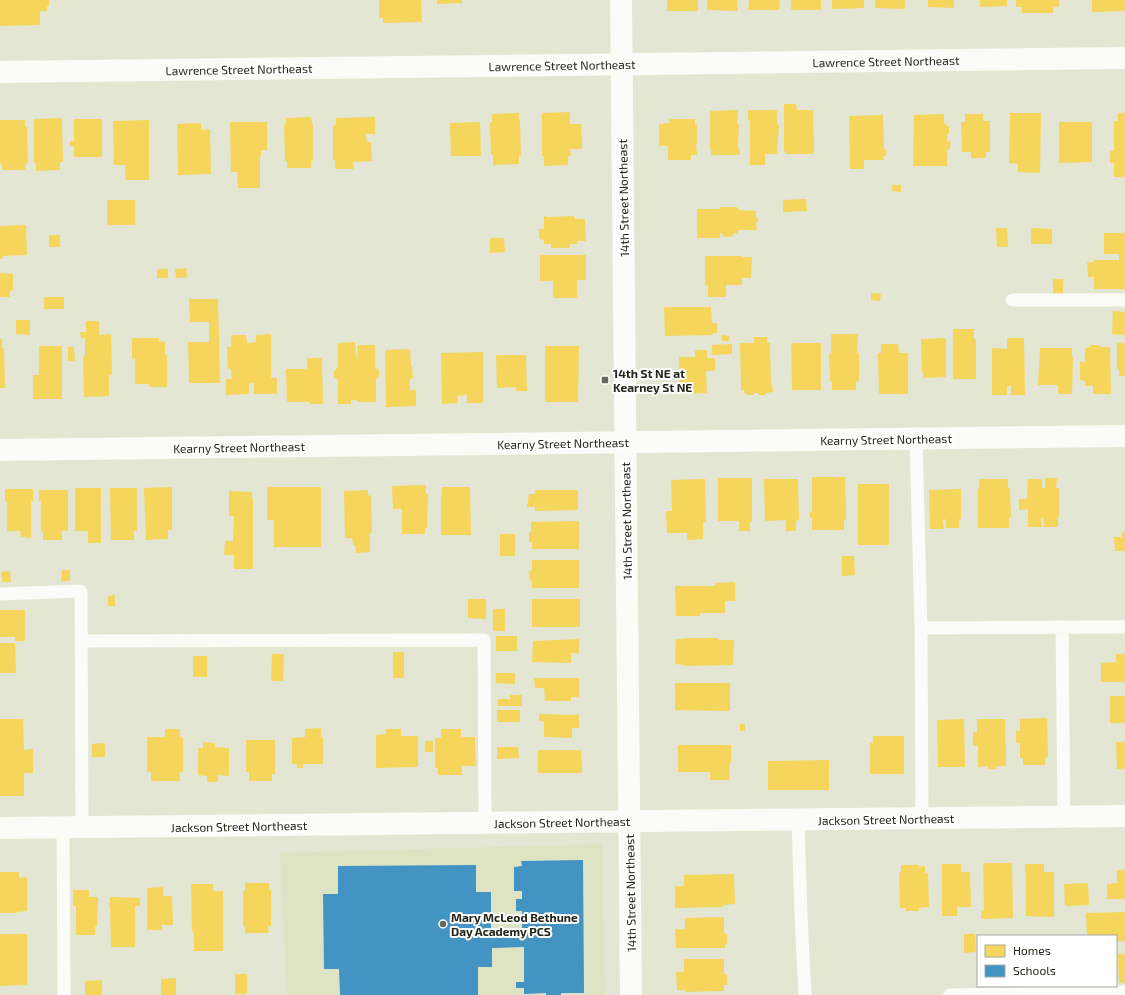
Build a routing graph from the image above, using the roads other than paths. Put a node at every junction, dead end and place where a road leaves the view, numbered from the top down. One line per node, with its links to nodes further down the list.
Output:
1 (621, 0): 3 (street, 14th Street Northeast)
2 (1125, 58): 3 (street, Lawrence Street Northeast)
3 (622, 64): 4 (street, Lawrence Street Northeast); 9 (street, 14th Street Northeast)
4 (0, 72)
5 (1012, 300): 6 (lane)
6 (1125, 300)
7 (1125, 436): 8 (street, Kearny Street Northeast)
8 (916, 439): 9 (street, Kearny Street Northeast); 14 (lane)
9 (626, 442): 10 (street, Kearny Street Northeast); 20 (street, 14th Street Northeast)
10 (0, 450)
11 (0, 594): 15 (lane)
12 (1062, 627): 13 (lane); 14 (lane); 16 (lane)
13 (1125, 627)
14 (921, 628): 18 (lane)
15 (81, 641): 21 (lane); 22 (lane)
16 (1064, 816): 17 (street, Jackson Street Northeast); 18 (street, Jackson Street Northeast)
17 (1125, 816)
18 (922, 818): 19 (street, Jackson Street Northeast)
19 (798, 820): 20 (street, Jackson Street Northeast); 27 (lane)
20 (630, 821): 21 (street, Jackson Street Northeast); 26 (street, 14th Street Northeast)
21 (485, 823): 22 (street, Jackson Street Northeast)
22 (72, 827): 23 (street, Jackson Street Northeast); 25 (lane)
23 (0, 828)
24 (1125, 992): 28 (lane)
25 (64, 995)
26 (631, 995)
27 (805, 995)
28 (950, 995)

